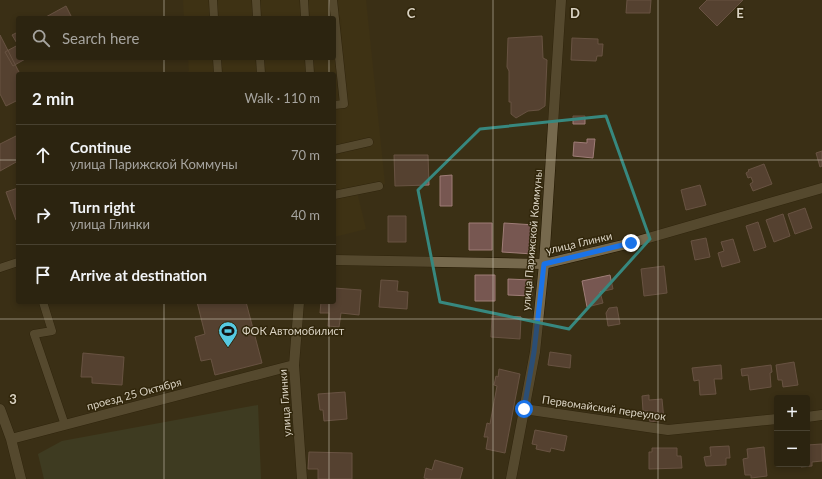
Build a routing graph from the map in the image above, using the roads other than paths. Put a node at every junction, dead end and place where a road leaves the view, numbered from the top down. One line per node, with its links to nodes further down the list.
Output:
1 (212, 0): 6 (lane)
2 (256, 0): 7 (lane)
3 (304, 0): 8 (lane)
4 (333, 0): 9 (lane)
5 (561, 0): 25 (street, улица Парижской Коммуны)
6 (214, 16)
7 (257, 16)
8 (305, 16)
9 (335, 16)
10 (336, 28): 17 (lane)
11 (216, 60): 14 (lane)
12 (260, 60): 15 (lane)
13 (309, 60): 16 (lane)
14 (218, 72)
15 (261, 72)
16 (310, 72)
17 (336, 105)
18 (369, 142): 19 (lane)
19 (336, 150)
20 (379, 186): 22 (lane)
21 (822, 188): 25 (street, улица Глинки)
22 (336, 195)
23 (336, 260): 25 (street, улица Глинки)
24 (16, 263): 26 (lane)
25 (544, 264): 31 (street, улица Парижской Коммуны)
26 (0, 268)
27 (45, 304): 35 (lane)
28 (299, 304): 29 (street, улица Глинки)
29 (294, 365): 35 (street, проезд 25 Октября); 38 (street, улица Глинки)
30 (0, 409): 36 (street)
31 (524, 409): 34 (street, Первомайский переулок); 39 (street, улица Парижской Коммуны)
32 (822, 415): 33 (street)
33 (810, 417)
34 (774, 419)
35 (65, 425): 36 (street, проезд 25 Октября)
36 (11, 439): 37 (street)
37 (21, 479)
38 (302, 479)
39 (510, 479)

